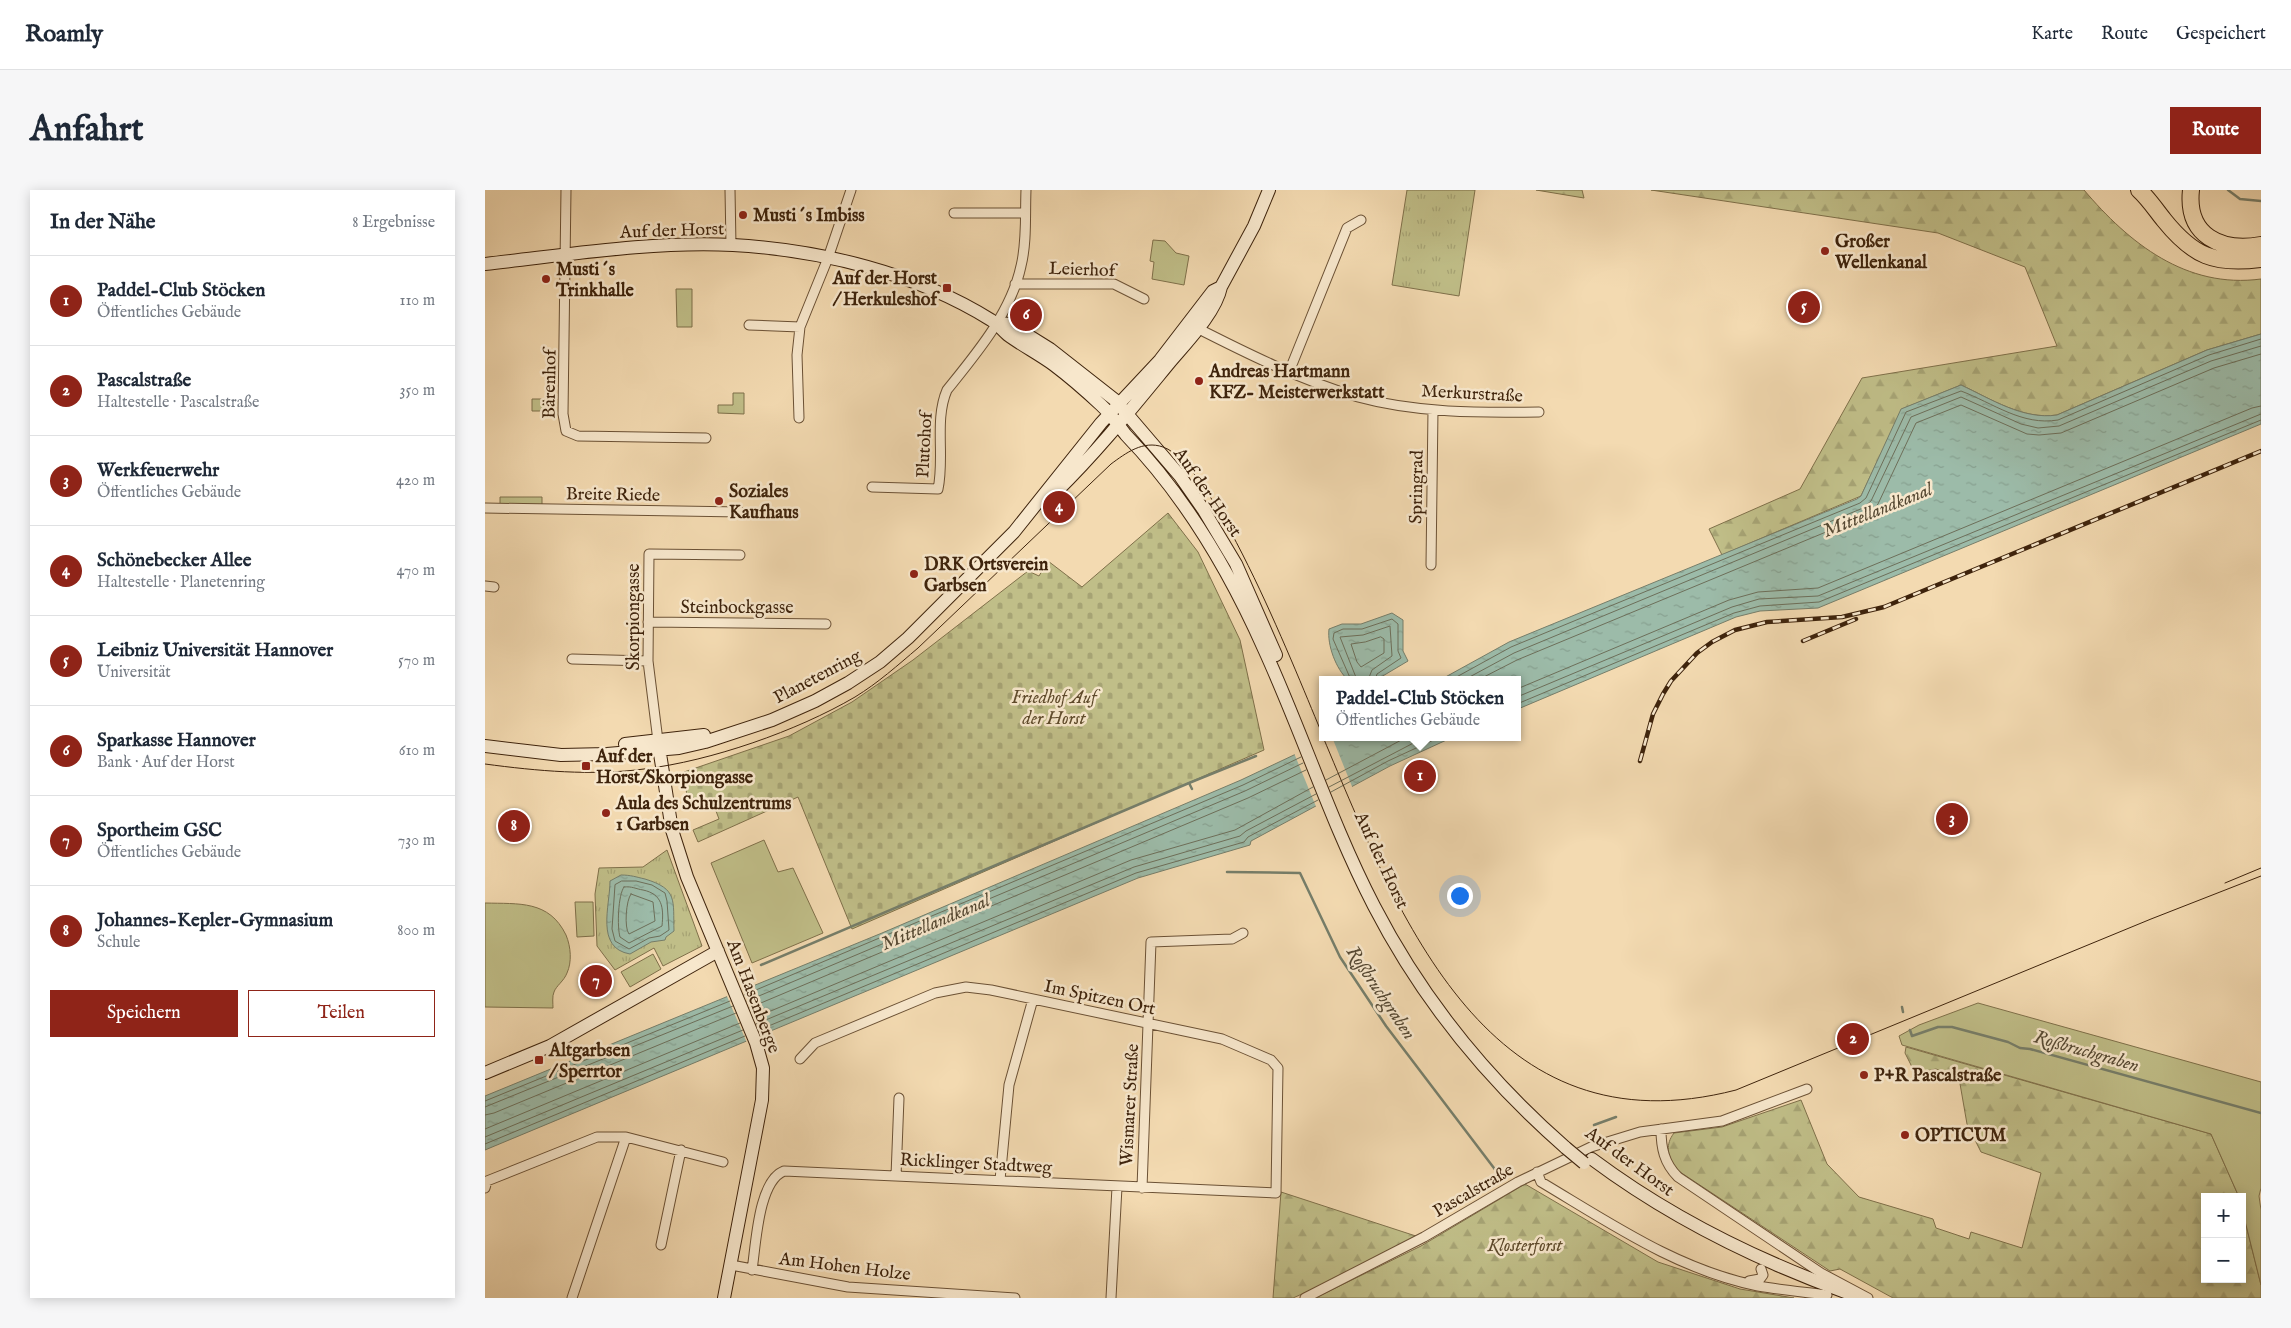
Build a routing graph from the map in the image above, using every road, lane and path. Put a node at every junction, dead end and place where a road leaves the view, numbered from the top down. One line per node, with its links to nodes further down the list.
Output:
1 (566, 190): 13 (street)
2 (730, 190): 11 (street)
3 (851, 190): 14 (street)
4 (1026, 190): 9 (street)
5 (1269, 190): 21 (street)
6 (2139, 190): 15 (highway)
7 (2191, 190): 12 (highway)
8 (954, 213): 9 (street)
9 (1025, 213): 17 (street)
10 (1361, 220): 23 (street)
11 (731, 245): 13 (street, Auf der Horst); 14 (street, Auf der Horst)
12 (2261, 245)
13 (566, 255): 16 (street, Auf der Horst); 31 (street, Bärenhof)
14 (828, 258): 19 (street, Auf der Horst); 22 (street)
15 (2261, 259)
16 (485, 264)
17 (1015, 284): 18 (street, Leierhof); 19 (street)
18 (1144, 299)
19 (997, 323): 24 (street, Auf der Horst); 27 (street, Auf der Horst); 32 (street, Plutohof)
20 (749, 325): 22 (street)
21 (1193, 326): 23 (street, Merkurstraße); 24 (street, Planetenring); 28 (street, Planetenring)
22 (801, 327): 29 (street)
23 (1289, 372): 25 (street, Merkurstraße)
24 (1119, 405): 27 (street, Planetenring); 28 (street, Auf der Horst)
25 (1433, 410): 26 (street, Merkurstraße); 37 (street, Springrad)
26 (1539, 412)
27 (1110, 414): 30 (street, Auf der Horst); 35 (street, Planetenring)
28 (1127, 416): 30 (street, Planetenring); 42 (street, Auf der Horst)
29 (799, 418)
30 (1119, 426): 35 (street, Planetenring); 42 (street, Auf der Horst)
31 (707, 438)
32 (872, 487)
33 (485, 508): 34 (street, Breite Riede)
34 (741, 512)
35 (1023, 522): 44 (street, Planetenring)
36 (740, 555): 38 (street, Skorpiongasse)
37 (1431, 565)
38 (648, 622): 39 (street, Steinbockgasse); 41 (street, Skorpiongasse)
39 (826, 624)
40 (572, 659): 41 (street)
41 (648, 661): 44 (street, Skorpiongasse)
42 (1305, 736): 57 (street, Auf der Horst)
43 (485, 739): 44 (street, Planetenring)
44 (659, 745): 45 (street, Planetenring); 47 (street, Am Hasenberge)
45 (485, 746)
46 (1243, 933): 49 (street, Wismarer Straße)
47 (718, 951): 51 (street); 67 (street, Am Hasenberge)
48 (1033, 999): 49 (street, Im Spitzen Ort); 50 (street, Im Spitzen Ort); 61 (street)
49 (1148, 1023): 64 (street, Wismarer Straße); 65 (street, Im Spitzen Ort)
50 (800, 1059)
51 (485, 1073)
52 (1807, 1089): 54 (street, Pascalstraße)
53 (899, 1098): 60 (street)
54 (1661, 1129): 59 (street, Pascalstraße); 79 (street, Auf der Horst)
55 (626, 1137): 56 (street); 63 (street); 73 (street)
56 (681, 1150): 58 (street); 66 (street)
57 (1588, 1161): 68 (street, Auf der Horst); 78 (street, Auf der Horst)
58 (723, 1162)
59 (1537, 1172): 70 (street, Auf der Horst); 77 (street, Pascalstraße)
60 (896, 1176): 61 (street, Ricklinger Stadtweg); 69 (street, Ricklinger Stadtweg)
61 (1000, 1180): 62 (street, Ricklinger Stadtweg)
62 (1117, 1187): 64 (street, Ricklinger Stadtweg); 76 (street)
63 (485, 1188)
64 (1142, 1188): 65 (street, Ricklinger Stadtweg)
65 (1276, 1193)
66 (661, 1245)
67 (731, 1265): 69 (street, Am Hohen Holze); 74 (street, Am Hasenberge)
68 (1761, 1269): 70 (street); 71 (street, Auf der Horst)
69 (752, 1270): 72 (street, Am Hohen Holze)
70 (1741, 1281): 71 (street, Auf der Horst)
71 (1831, 1296)
72 (973, 1297): 75 (street, Am Hohen Holze)
73 (572, 1298)
74 (724, 1298)
75 (1015, 1298)
76 (1111, 1298)
77 (1305, 1298)
78 (1862, 1298)
79 (1868, 1298)

